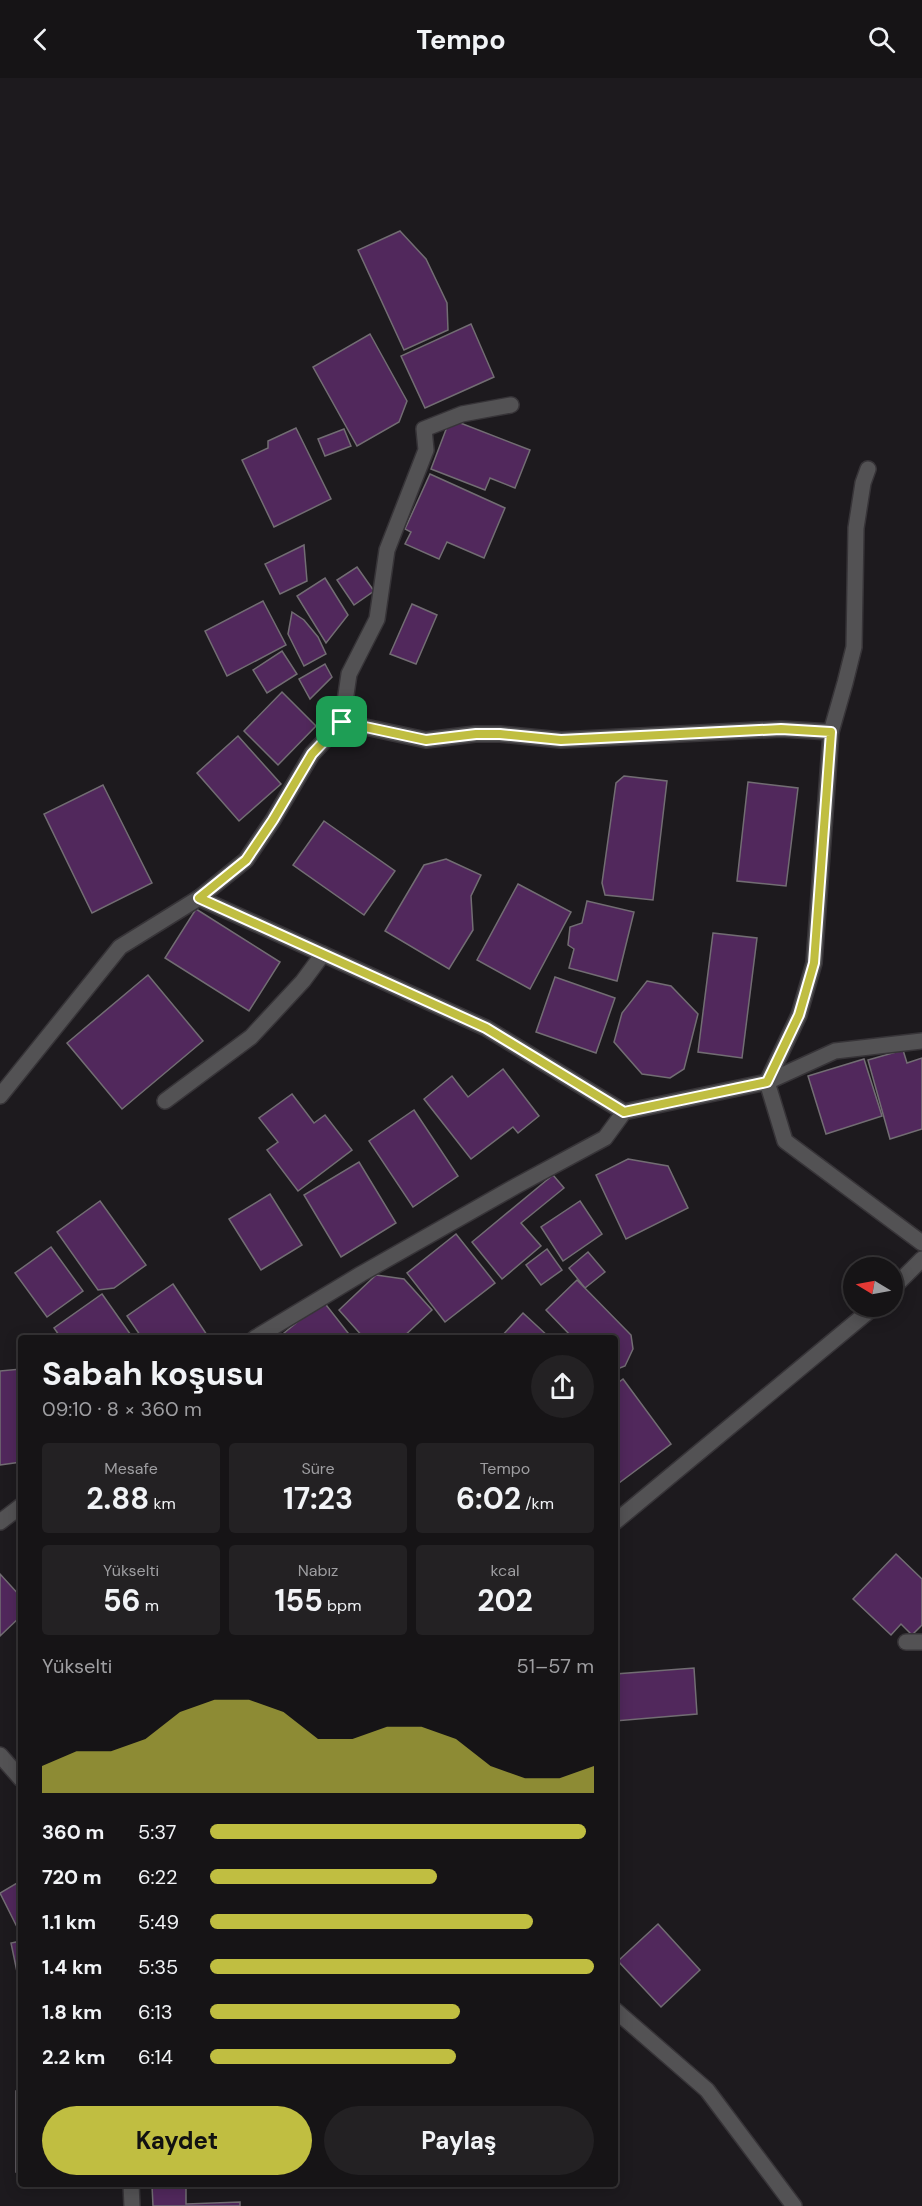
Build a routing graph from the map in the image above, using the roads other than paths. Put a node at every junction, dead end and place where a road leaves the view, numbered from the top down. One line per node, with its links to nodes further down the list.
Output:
1 (511, 405): 3 (street)
2 (868, 469): 4 (street)
3 (342, 722): 4 (street); 5 (street)
4 (831, 732): 8 (street)
5 (199, 898): 6 (street); 9 (street)
6 (323, 954): 10 (street); 11 (street)
7 (922, 1041): 8 (street)
8 (767, 1082): 11 (street); 12 (street)
9 (0, 1096)
10 (165, 1101)
11 (624, 1112): 16 (street)
12 (922, 1244)
13 (922, 1259): 14 (street)
14 (903, 1278)
15 (862, 1317): 18 (street)
16 (260, 1335)
17 (18, 1508): 19 (street)
18 (618, 1520)
19 (0, 1522)
20 (906, 1642): 21 (street)
21 (922, 1642)
22 (0, 1755): 23 (street)
23 (18, 1776)
24 (618, 2013): 27 (street)
25 (131, 2187): 26 (street)
26 (132, 2206)
27 (794, 2206)

